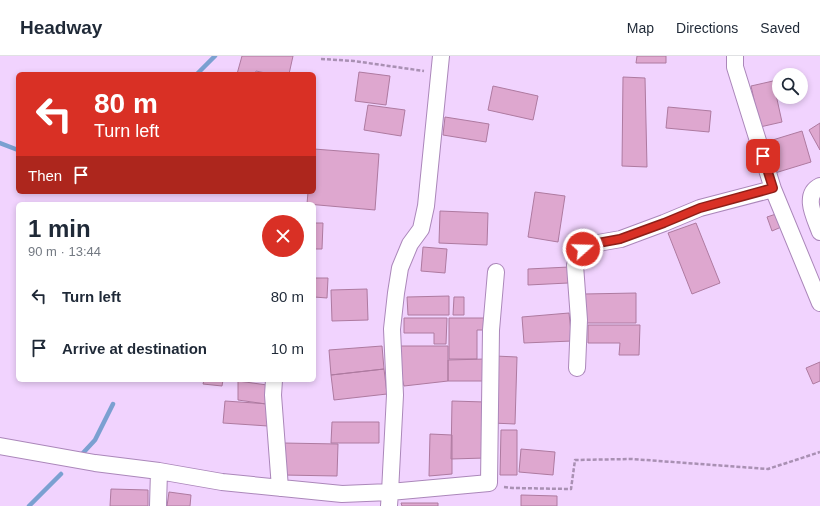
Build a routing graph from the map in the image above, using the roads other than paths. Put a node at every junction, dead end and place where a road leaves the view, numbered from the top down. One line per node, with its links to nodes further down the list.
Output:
1 (441, 56): 13 (street)
2 (735, 56): 4 (street)
3 (820, 186): 5 (street)
4 (773, 188): 7 (street); 8 (street)
5 (820, 232)
6 (496, 272): 13 (street)
7 (820, 303)
8 (577, 368)
9 (274, 382): 12 (street)
10 (0, 446): 11 (street)
11 (159, 471): 12 (street); 14 (street)
12 (280, 488): 13 (street)
13 (390, 499)
14 (158, 506)

